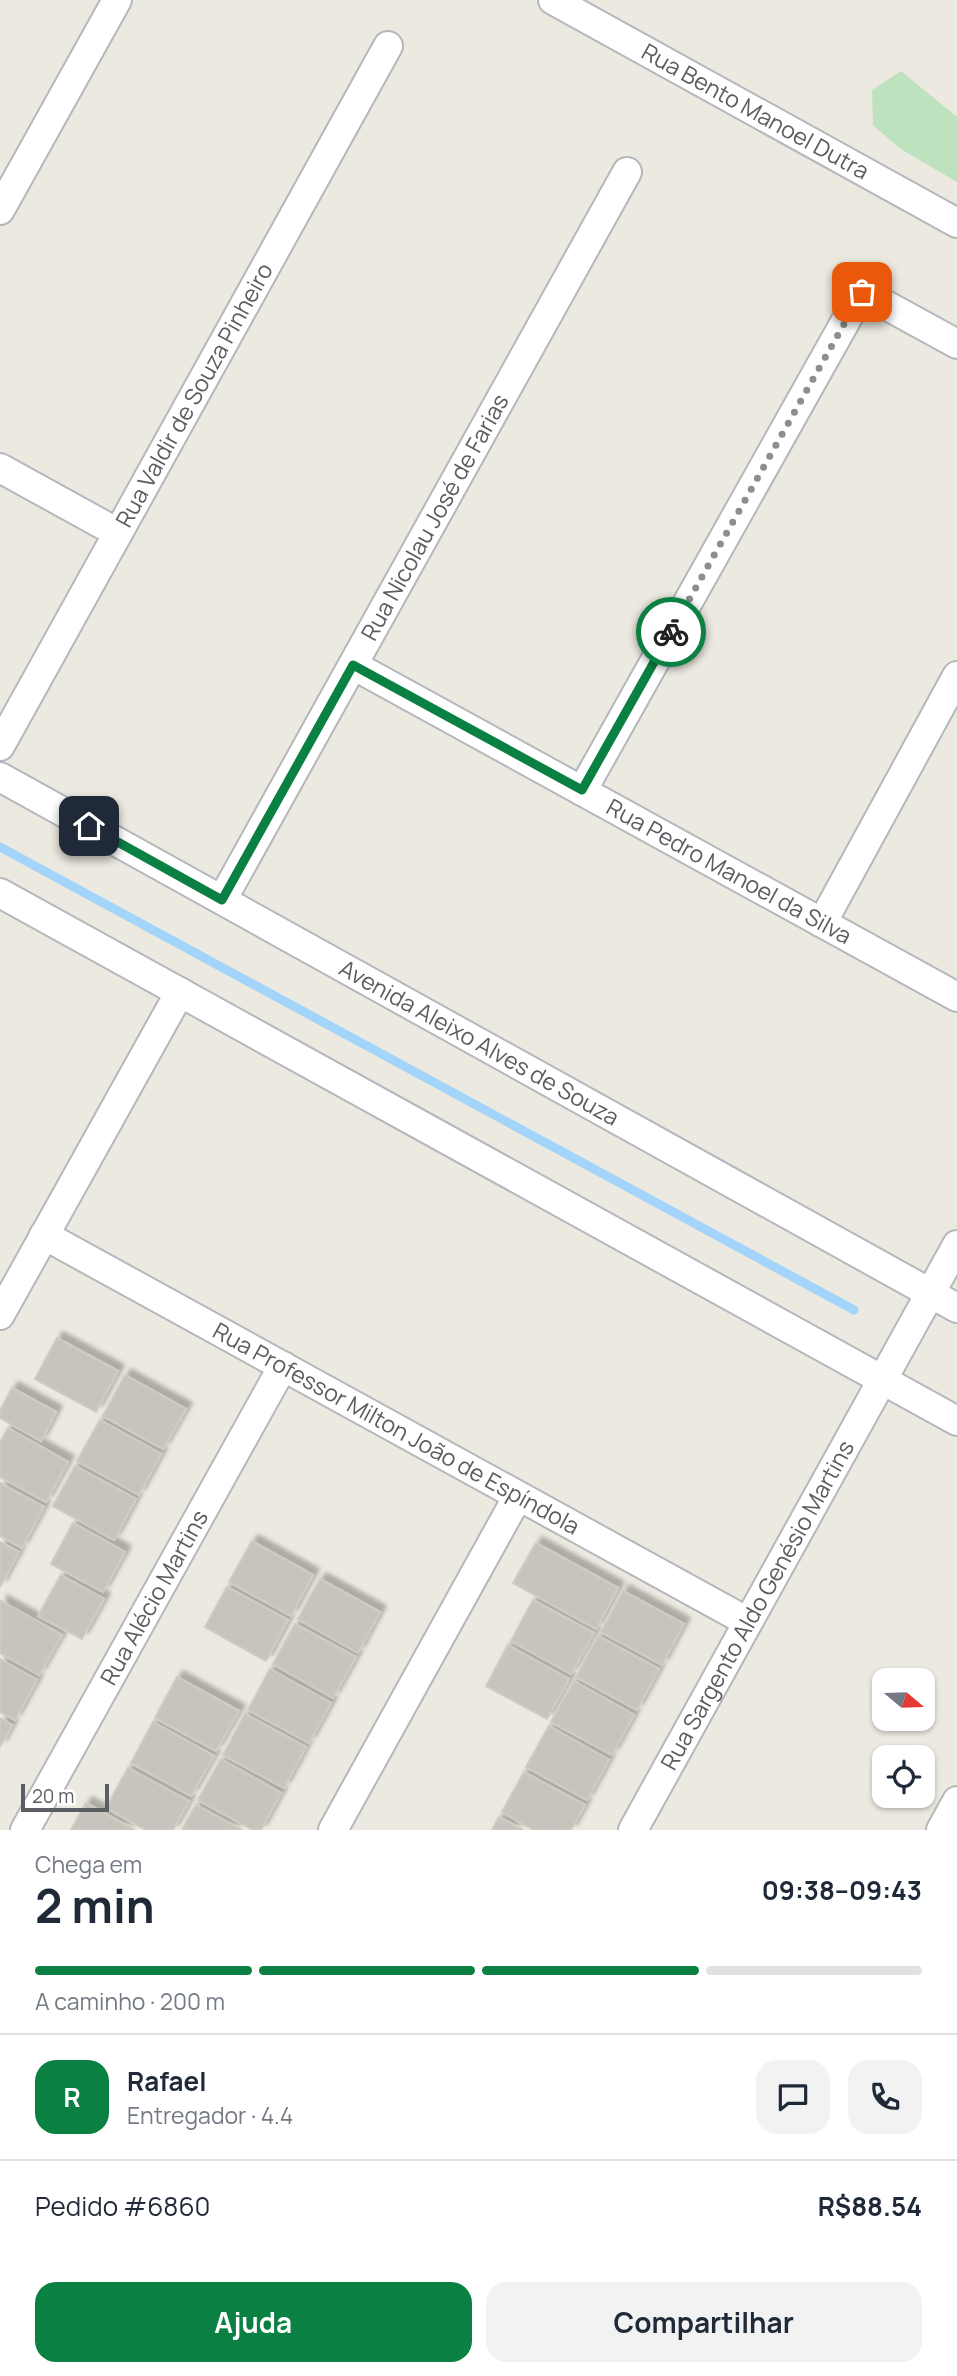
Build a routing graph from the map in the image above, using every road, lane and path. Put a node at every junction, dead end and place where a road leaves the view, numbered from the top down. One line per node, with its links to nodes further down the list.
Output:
1 (117, 0): 5 (street)
2 (553, 0): 6 (street, Rua Bento Manoel Dutra)
3 (388, 46): 9 (street, Rua Valdir de Souza Pinheiro)
4 (626, 172): 10 (street, Rua Nicolau José de Farias)
5 (0, 210)
6 (957, 223)
7 (957, 344): 14 (street)
8 (0, 468): 9 (street)
9 (118, 533): 12 (street, Rua Valdir de Souza Pinheiro)
10 (353, 665): 14 (street, Rua Pedro Manoel da Silva); 16 (street, Rua Nicolau José de Farias)
11 (957, 676): 17 (street)
12 (0, 746)
13 (0, 777): 16 (street, Avenida Aleixo Alves de Souza)
14 (582, 790): 17 (street, Rua Pedro Manoel da Silva)
15 (0, 893): 18 (street)
16 (222, 900): 22 (street, Avenida Aleixo Alves de Souza)
17 (822, 923): 19 (street, Rua Pedro Manoel da Silva)
18 (180, 992): 20 (street); 26 (street)
19 (957, 997)
20 (44, 1235): 24 (street); 25 (street, Rua Professor Milton João de Espíndola)
21 (957, 1245): 22 (street, Rua Sargento Aldo Genésio Martins)
22 (931, 1294): 23 (street, Avenida Aleixo Alves de Souza); 26 (street, Rua Sargento Aldo Genésio Martins)
23 (957, 1308)
24 (0, 1315)
25 (283, 1366): 28 (street, Rua Professor Milton João de Espíndola); 31 (street, Rua Alécio Martins)
26 (883, 1380): 27 (street); 29 (street, Rua Sargento Aldo Genésio Martins)
27 (957, 1421)
28 (518, 1496): 29 (street, Rua Professor Milton João de Espíndola); 32 (street)
29 (748, 1622): 33 (street, Rua Sargento Aldo Genésio Martins)
30 (957, 1801): 34 (street)
31 (25, 1830)
32 (333, 1830)
33 (633, 1830)
34 (941, 1830)

